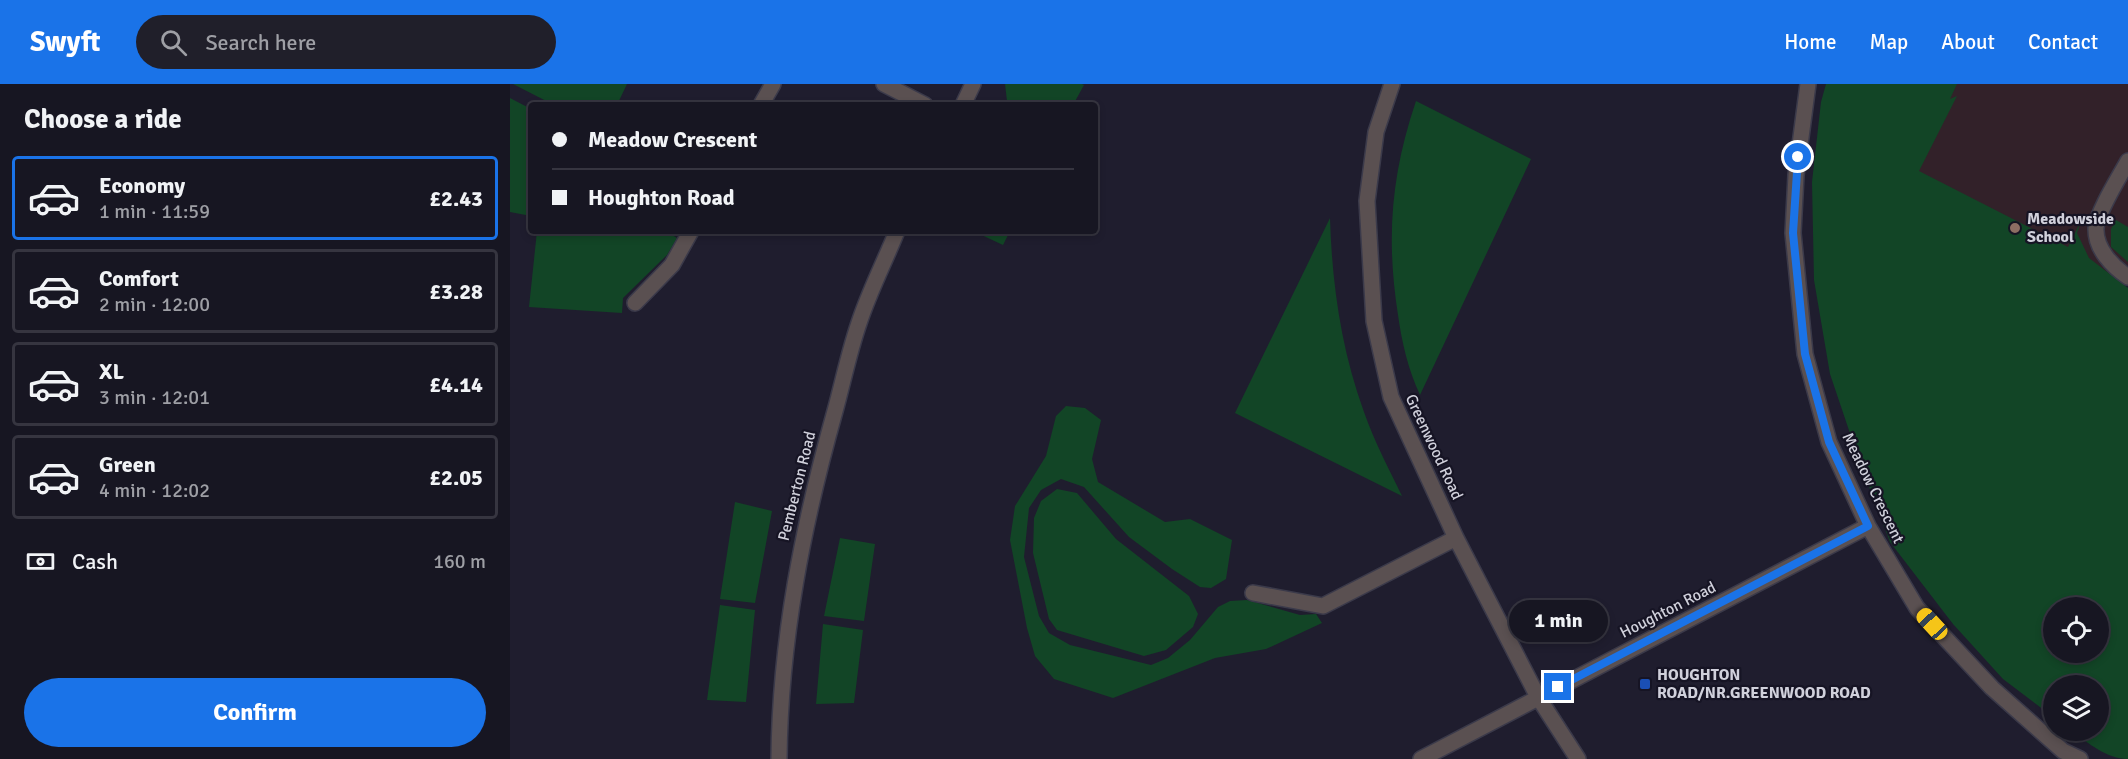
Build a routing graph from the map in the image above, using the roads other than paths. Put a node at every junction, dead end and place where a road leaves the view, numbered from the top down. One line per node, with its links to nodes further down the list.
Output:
1 (773, 84): 6 (street)
2 (884, 84): 7 (street)
3 (973, 84): 8 (street)
4 (1392, 84): 15 (street, Greenwood Road)
5 (1808, 84): 14 (street, Meadow Crescent)
6 (763, 102)
7 (919, 102)
8 (964, 102)
9 (2128, 161): 12 (street)
10 (689, 234): 13 (street)
11 (896, 234): 18 (street, Pemberton Road)
12 (2128, 277)
13 (635, 303)
14 (1868, 526): 17 (street, Houghton Road); 21 (street, Meadow Crescent)
15 (1456, 538): 16 (street); 17 (street, Greenwood Road)
16 (1253, 593)
17 (1538, 698): 19 (street, Houghton Road); 20 (street, Greenwood Road)
18 (778, 759)
19 (1421, 759)
20 (1578, 759)
21 (2080, 759)

